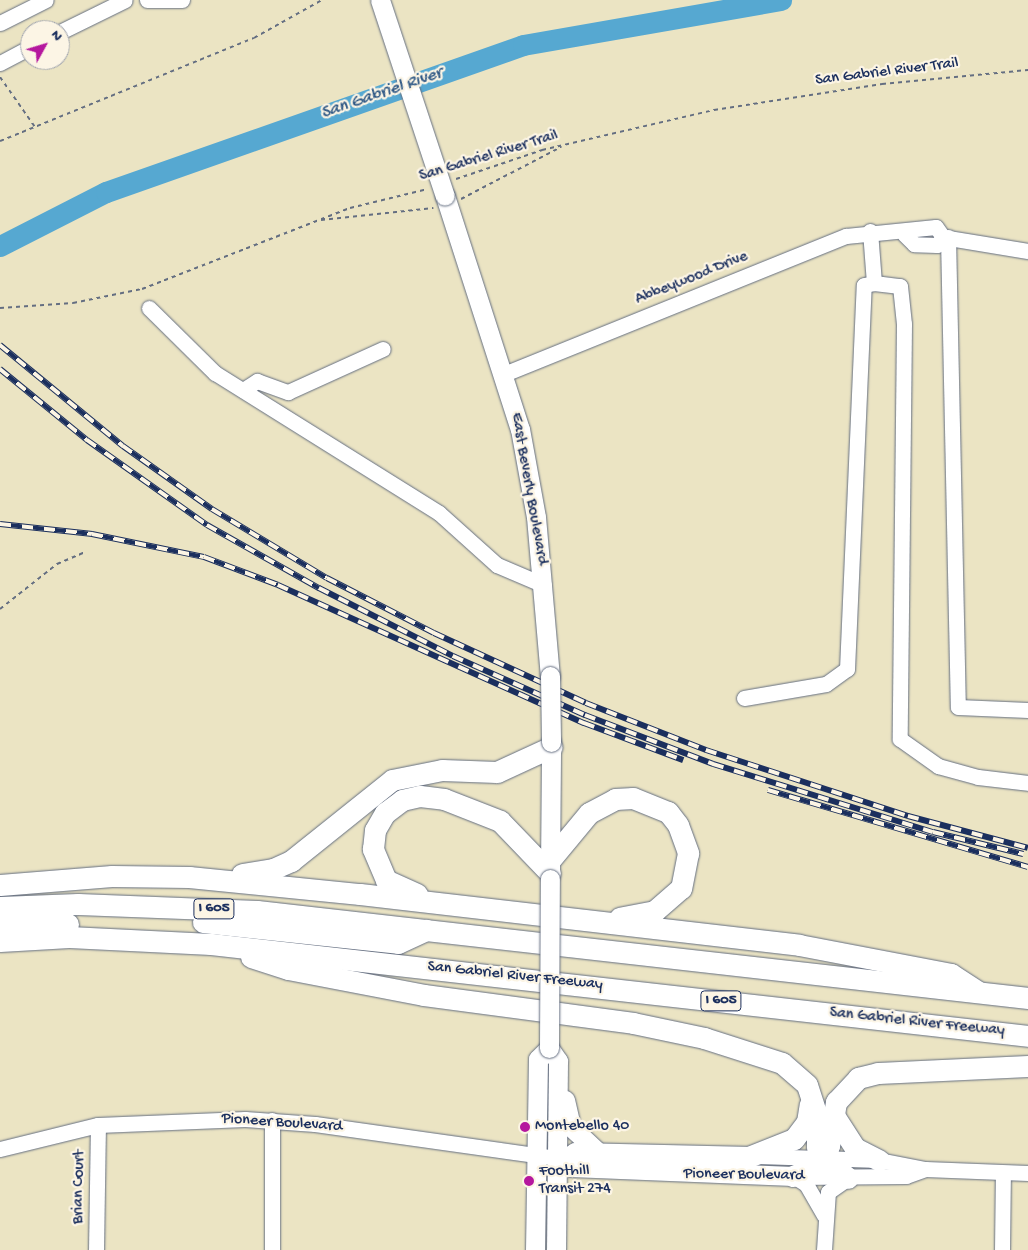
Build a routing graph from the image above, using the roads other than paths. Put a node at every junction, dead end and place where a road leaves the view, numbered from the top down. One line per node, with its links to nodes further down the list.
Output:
1 (46, 0): 6 (street)
2 (125, 0): 7 (street)
3 (147, 0): 4 (street)
4 (182, 0)
5 (380, 0): 16 (main road, East Beverly Boulevard, bridge)
6 (0, 23)
7 (70, 27)
8 (20, 52): 9 (street)
9 (0, 63)
10 (870, 231): 11 (street, Abbeywood Drive); 13 (street); 16 (street, Abbeywood Drive)
11 (946, 237): 12 (street); 20 (street)
12 (1028, 251)
13 (874, 283): 19 (street); 22 (street)
14 (149, 308): 17 (street)
15 (383, 349): 17 (street)
16 (504, 374): 18 (main road, East Beverly Boulevard)
17 (243, 390): 18 (street)
18 (544, 585): 21 (main road, East Beverly Boulevard, bridge)
19 (744, 698)
20 (1028, 710)
21 (551, 745): 23 (main road, East Beverly Boulevard); 24 (highway)
22 (1028, 783)
23 (550, 871): 27 (highway); 29 (highway); 38 (main road, East Beverly Boulevard, bridge)
24 (190, 877): 25 (highway); 27 (highway)
25 (0, 885)
26 (0, 907): 31 (highway, I 605)
27 (476, 907): 29 (highway)
28 (0, 918): 31 (highway)
29 (575, 918): 35 (highway)
30 (0, 925): 34 (highway)
31 (426, 930): 35 (highway, I 605)
32 (0, 941): 33 (highway, San Gabriel River Freeway / I 605)
33 (211, 944): 34 (highway, San Gabriel River Freeway / I 605); 41 (highway)
34 (414, 966): 37 (highway, San Gabriel River Freeway / I 605)
35 (981, 994): 36 (highway, I 605)
36 (1028, 998)
37 (1028, 1036)
38 (549, 1048): 40 (main road); 47 (main road)
39 (1028, 1066): 42 (highway)
40 (558, 1075): 46 (main road); 50 (main road)
41 (811, 1096): 48 (highway); 49 (highway)
42 (833, 1114): 49 (highway); 51 (highway)
43 (272, 1120): 44 (street, Pioneer Boulevard); 47 (street, Pioneer Boulevard); 59 (street)
44 (98, 1125): 45 (street, Pioneer Boulevard); 58 (street, Brian Court)
45 (0, 1150)
46 (599, 1153): 48 (main road, Pioneer Boulevard); 50 (main road, Pioneer Boulevard)
47 (536, 1155): 50 (street, Pioneer Boulevard); 60 (main road)
48 (751, 1156): 49 (street, Pioneer Boulevard)
49 (822, 1157): 51 (street, Pioneer Boulevard); 55 (highway); 56 (highway)
50 (560, 1158): 55 (main road, Pioneer Boulevard); 61 (main road)
51 (879, 1160): 52 (street, Pioneer Boulevard)
52 (925, 1168): 53 (street, Pioneer Boulevard); 56 (street, Pioneer Boulevard)
53 (1003, 1173): 54 (street, Pioneer Boulevard); 63 (street)
54 (1028, 1173)
55 (793, 1176): 56 (street, Pioneer Boulevard); 57 (street)
56 (848, 1178): 57 (street)
57 (824, 1215): 62 (street)
58 (96, 1250)
59 (272, 1250)
60 (536, 1250)
61 (556, 1250)
62 (824, 1250)
63 (1002, 1250)

